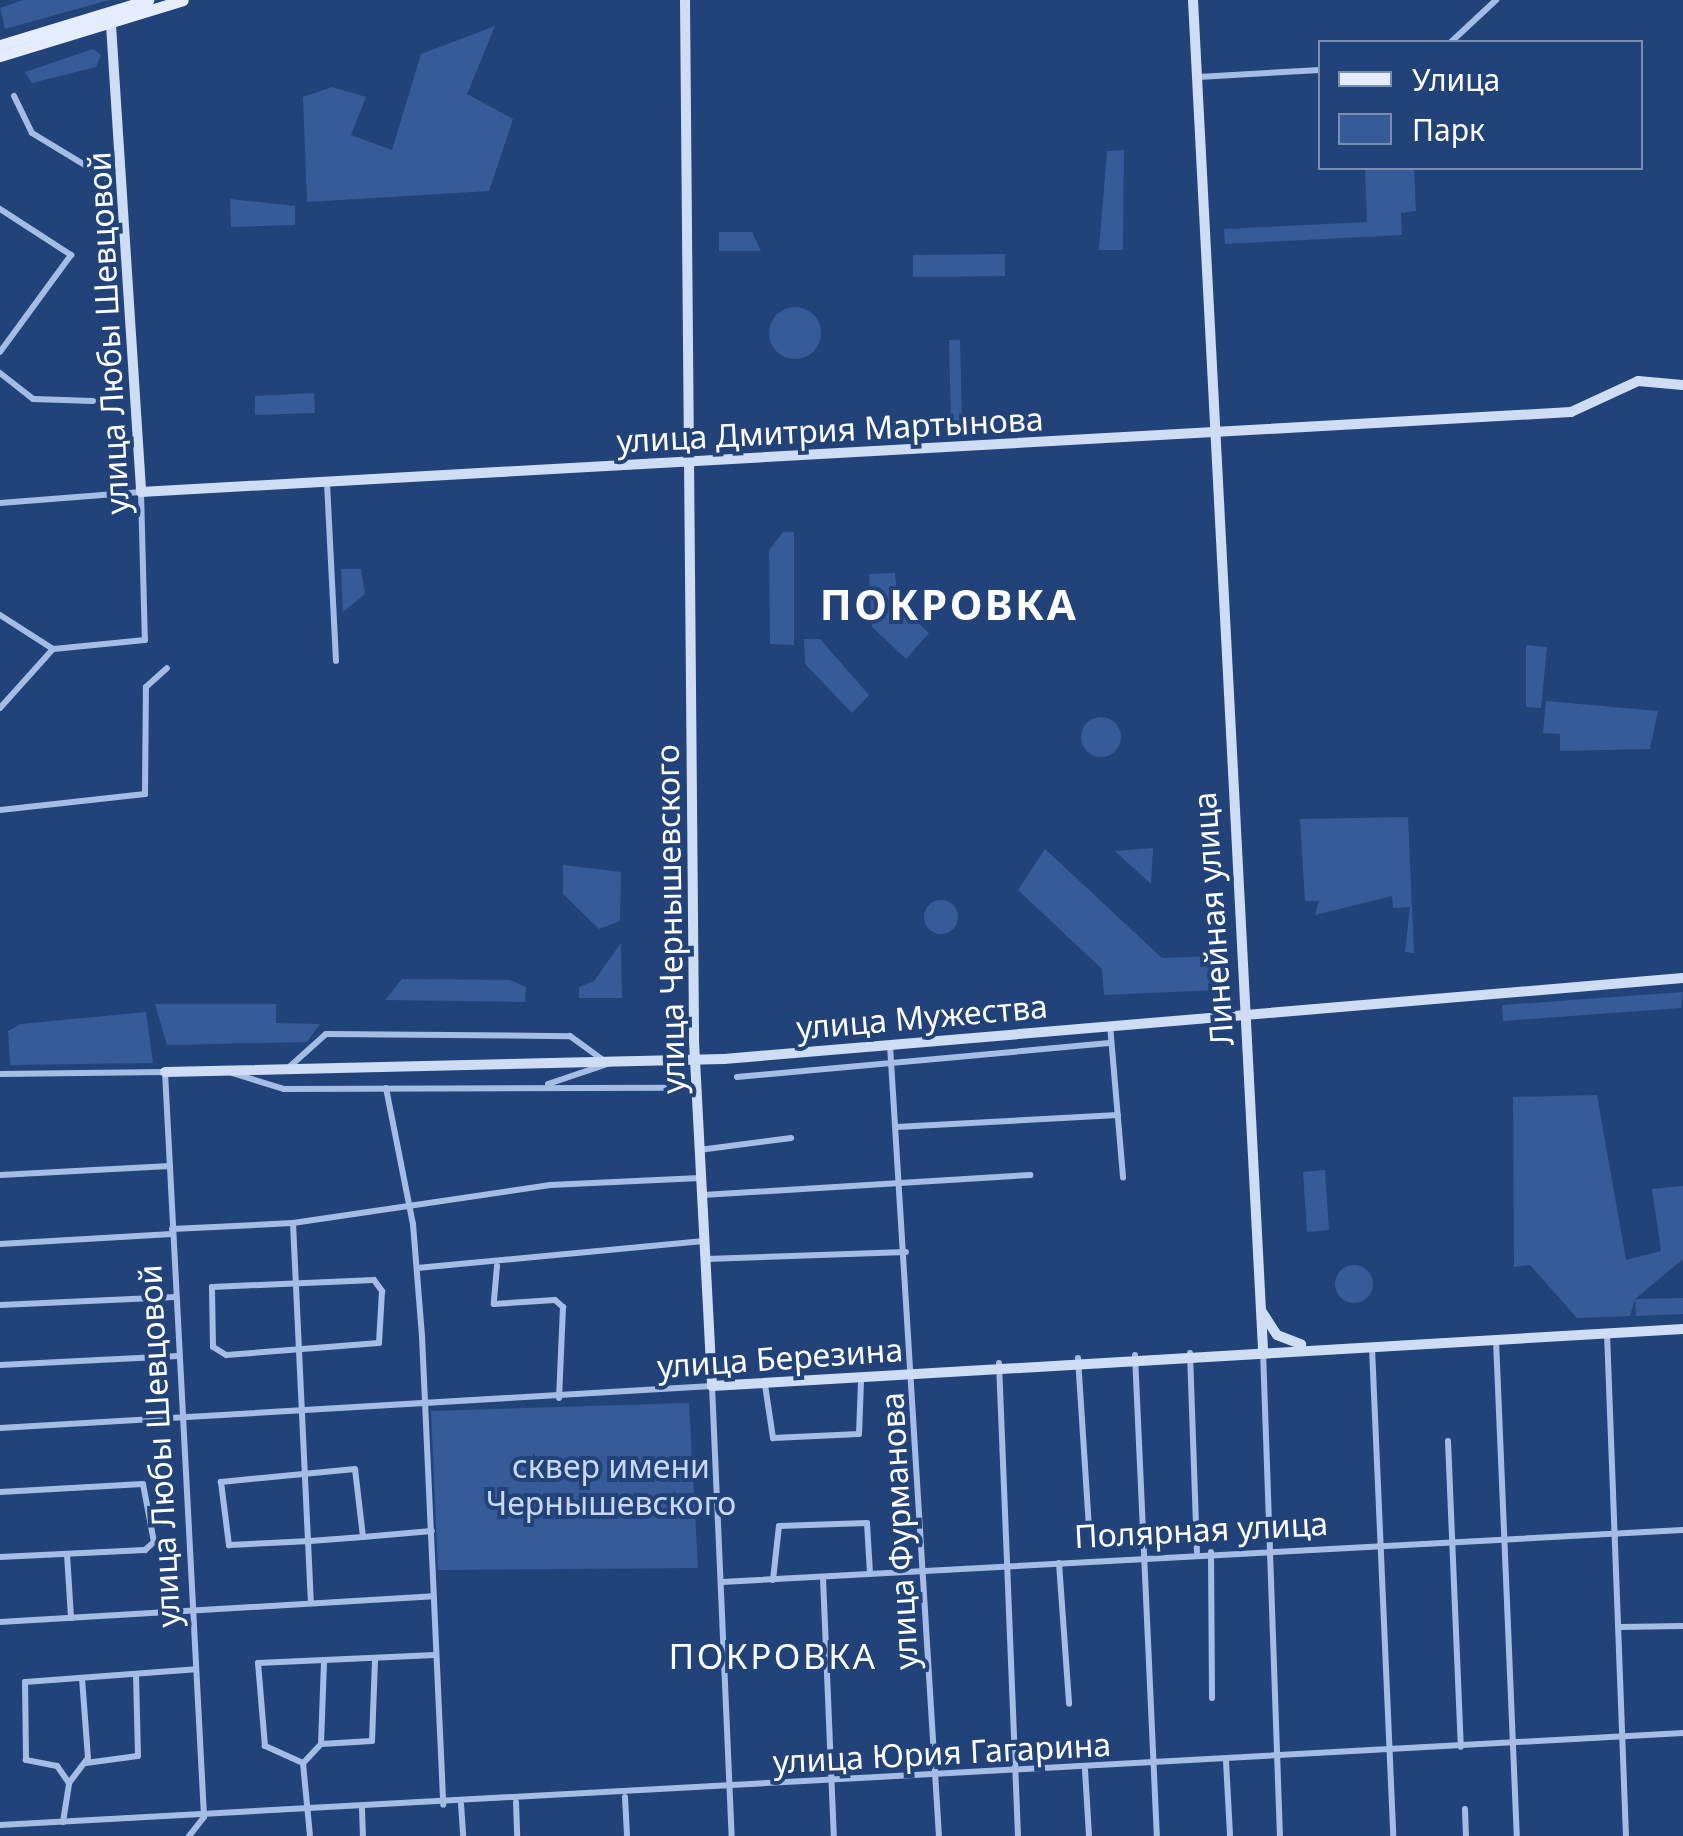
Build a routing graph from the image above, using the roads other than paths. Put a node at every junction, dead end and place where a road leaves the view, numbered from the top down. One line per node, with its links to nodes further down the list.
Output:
1 (148, 0): 8 (main road)
2 (183, 0): 6 (main road)
3 (686, 0): 20 (street, улица Чернышевского)
4 (1193, 0): 11 (street, Линейная улица)
5 (1496, 0): 7 (street)
6 (112, 25): 9 (main road); 22 (street, улица Любы Шевцовой)
7 (1453, 40)
8 (0, 45)
9 (0, 56)
10 (1318, 70): 11 (street)
11 (1198, 77): 19 (street, Линейная улица)
12 (14, 96): 13 (street)
13 (108, 179)
14 (0, 209): 15 (street)
15 (0, 352)
16 (0, 372): 18 (street)
17 (1683, 385): 19 (street, улица Дмитрия Мартынова)
18 (93, 400)
19 (1214, 430): 20 (street, улица Дмитрия Мартынова); 31 (street, Линейная улица)
20 (690, 464): 21 (street, улица Дмитрия Мартынова); 36 (street, улица Чернышевского)
21 (327, 482): 22 (street, улица Дмитрия Мартынова); 26 (street)
22 (141, 492): 23 (street); 25 (street, улица Любы Шевцовой)
23 (0, 503)
24 (0, 615): 25 (street)
25 (53, 649): 28 (street)
26 (336, 661)
27 (163, 668): 29 (street)
28 (0, 708)
29 (0, 810)
30 (1683, 978): 31 (street, улица Мужества)
31 (1242, 1014): 32 (street, улица Мужества); 69 (street, Линейная улица)
32 (1110, 1025): 33 (street); 34 (street, улица Мужества)
33 (1109, 1043): 35 (street); 46 (street)
34 (890, 1045): 35 (street, улица Фурманова); 36 (street, улица Мужества)
35 (892, 1060): 42 (street); 47 (street, улица Фурманова)
36 (696, 1061): 37 (street, улица Мужества); 49 (street, улица Чернышевского)
37 (608, 1064): 38 (street, улица Мужества); 38 (street); 43 (street)
38 (286, 1070): 40 (street, улица Мужества)
39 (164, 1072): 40 (street, улица Мужества); 41 (street); 50 (street, улица Любы Шевцовой)
40 (231, 1072): 44 (street)
41 (0, 1073)
42 (737, 1077)
43 (538, 1087): 44 (street); 45 (street)
44 (386, 1088): 57 (street)
45 (664, 1088)
46 (1118, 1116): 47 (street); 53 (street)
47 (896, 1127): 55 (street, улица Фурманова)
48 (791, 1138): 49 (street)
49 (699, 1150): 54 (street, улица Чернышевского)
50 (170, 1166): 51 (street); 59 (street, улица Любы Шевцовой)
51 (0, 1175)
52 (1030, 1175): 55 (street)
53 (1123, 1177)
54 (700, 1178): 56 (street, улица Чернышевского); 57 (street)
55 (900, 1179): 56 (street); 62 (street, улица Фурманова)
56 (703, 1195): 60 (street, улица Чернышевского)
57 (405, 1206): 58 (street); 65 (street)
58 (293, 1223): 59 (street); 66 (street)
59 (172, 1231): 61 (street); 67 (street, улица Любы Шевцовой)
60 (705, 1241): 63 (street, улица Чернышевского); 64 (street)
61 (0, 1244)
62 (906, 1252): 63 (street); 83 (street, улица Фурманова)
63 (706, 1259): 86 (street, улица Чернышевского)
64 (497, 1266): 65 (street); 87 (street)
65 (417, 1268): 88 (street)
66 (296, 1283): 75 (street); 75 (street); 75 (street)
67 (176, 1298): 68 (street); 79 (street, улица Любы Шевцовой)
68 (0, 1305)
69 (1261, 1312): 74 (street); 76 (street, Линейная улица)
70 (1683, 1329): 71 (street, улица Березина)
71 (1607, 1332): 72 (street, улица Березина); 98 (street)
72 (1496, 1339): 73 (street, улица Березина); 100 (street)
73 (1372, 1343): 74 (street, улица Березина); 103 (street)
74 (1307, 1346): 76 (street, улица Березина)
75 (299, 1347): 89 (street)
76 (1263, 1350): 77 (street, улица Березина); 104 (street, Линейная улица)
77 (1190, 1353): 78 (street, улица Березина); 105 (street)
78 (1134, 1355): 80 (street, улица Березина); 109 (street)
79 (179, 1356): 82 (street); 90 (street, улица Любы Шевцовой)
80 (1078, 1358): 81 (street, улица Березина); 95 (street)
81 (999, 1363): 83 (street, улица Березина); 111 (street)
82 (0, 1365)
83 (916, 1376): 84 (street, улица Березина); 112 (street, улица Фурманова)
84 (860, 1382): 85 (street, улица Березина); 85 (street)
85 (765, 1385): 86 (street, улица Березина)
86 (712, 1386): 87 (street, улица Березина); 116 (street, улица Чернышевского)
87 (559, 1398): 88 (street, улица Березина)
88 (426, 1404): 89 (street, улица Березина); 97 (street)
89 (304, 1411): 90 (street, улица Березина); 93 (street)
90 (183, 1418): 91 (street, улица Березина); 119 (street, улица Любы Шевцовой)
91 (0, 1428)
92 (1448, 1441): 101 (street)
93 (306, 1472): 99 (street); 102 (street); 102 (street)
94 (0, 1492): 107 (street)
95 (1090, 1526)
96 (1683, 1530): 98 (street, Полярная улица)
97 (432, 1531): 99 (street); 117 (street)
98 (1616, 1532): 100 (street, Полярная улица); 123 (street)
99 (363, 1537): 102 (street)
100 (1505, 1538): 101 (street, Полярная улица); 135 (street)
101 (1453, 1540): 103 (street, Полярная улица); 136 (street)
102 (310, 1541): 118 (street)
103 (1379, 1545): 104 (street, Полярная улица); 137 (street)
104 (1271, 1549): 106 (street, Полярная улица); 138 (street, Линейная улица)
105 (1197, 1552): 106 (street, Полярная улица); 109 (street, Полярная улица)
106 (1212, 1552): 130 (street)
107 (68, 1554): 108 (street); 120 (street)
108 (0, 1556)
109 (1143, 1556): 110 (street, Полярная улица); 142 (street)
110 (1059, 1563): 111 (street, Полярная улица); 131 (street)
111 (1007, 1565): 112 (street, Полярная улица); 144 (street)
112 (926, 1569): 113 (street, Полярная улица); 145 (street, улица Фурманова)
113 (870, 1574): 114 (street, Полярная улица); 115 (street)
114 (823, 1578): 115 (street, Полярная улица); 147 (street)
115 (773, 1580): 116 (street, Полярная улица)
116 (722, 1582): 148 (street, улица Чернышевского)
117 (433, 1596): 118 (street); 124 (street)
118 (311, 1601): 119 (street)
119 (193, 1610): 120 (street); 127 (street, улица Любы Шевцовой)
120 (71, 1618): 121 (street)
121 (0, 1622)
122 (1683, 1626): 123 (street)
123 (1620, 1627): 133 (street)
124 (435, 1655): 125 (street); 152 (street)
125 (375, 1660): 126 (street); 134 (street)
126 (324, 1661): 134 (street); 141 (street)
127 (196, 1670): 128 (street); 156 (street, улица Любы Шевцовой)
128 (136, 1674): 129 (street); 140 (street)
129 (82, 1678): 140 (street); 146 (street)
130 (1212, 1698)
131 (1069, 1704)
132 (1683, 1733): 133 (street, улица Юрия Гагарина)
133 (1624, 1737): 135 (street, улица Юрия Гагарина); 176 (street)
134 (322, 1744): 141 (street)
135 (1514, 1744): 136 (street, улица Юрия Гагарина); 175 (street)
136 (1461, 1747): 137 (street, улица Юрия Гагарина)
137 (1390, 1751): 138 (street, улица Юрия Гагарина); 173 (street)
138 (1278, 1758): 139 (street, улица Юрия Гагарина); 172 (street, Линейная улица)
139 (1226, 1761): 142 (street, улица Юрия Гагарина); 171 (street)
140 (86, 1763): 146 (street)
141 (304, 1763): 155 (street)
142 (1154, 1765): 143 (street, улица Юрия Гагарина); 170 (street)
143 (1086, 1770): 144 (street, улица Юрия Гагарина); 169 (street)
144 (1016, 1775): 145 (street, улица Юрия Гагарина); 168 (street)
145 (937, 1779): 147 (street, улица Юрия Гагарина); 167 (street, улица Фурманова)
146 (69, 1782): 157 (street)
147 (832, 1784): 148 (street, улица Юрия Гагарина); 166 (street)
148 (730, 1791): 149 (street, улица Юрия Гагарина); 165 (street, улица Чернышевского)
149 (625, 1797): 150 (street, улица Юрия Гагарина); 164 (street)
150 (516, 1802): 151 (street, улица Юрия Гагарина); 163 (street)
151 (461, 1804): 152 (street, улица Юрия Гагарина); 162 (street)
152 (443, 1805): 154 (street, улица Юрия Гагарина)
153 (1465, 1808): 174 (street)
154 (362, 1809): 155 (street, улица Юрия Гагарина); 161 (street)
155 (309, 1812): 156 (street, улица Юрия Гагарина); 160 (street)
156 (204, 1817): 157 (street, улица Юрия Гагарина); 159 (street)
157 (63, 1822): 158 (street, улица Юрия Гагарина)
158 (0, 1825)
159 (189, 1836)
160 (310, 1836)
161 (363, 1836)
162 (462, 1836)
163 (518, 1836)
164 (628, 1836)
165 (732, 1836)
166 (834, 1836)
167 (939, 1836)
168 (1018, 1836)
169 (1089, 1836)
170 (1156, 1836)
171 (1230, 1836)
172 (1280, 1836)
173 (1394, 1836)
174 (1466, 1836)
175 (1516, 1836)
176 (1626, 1836)

